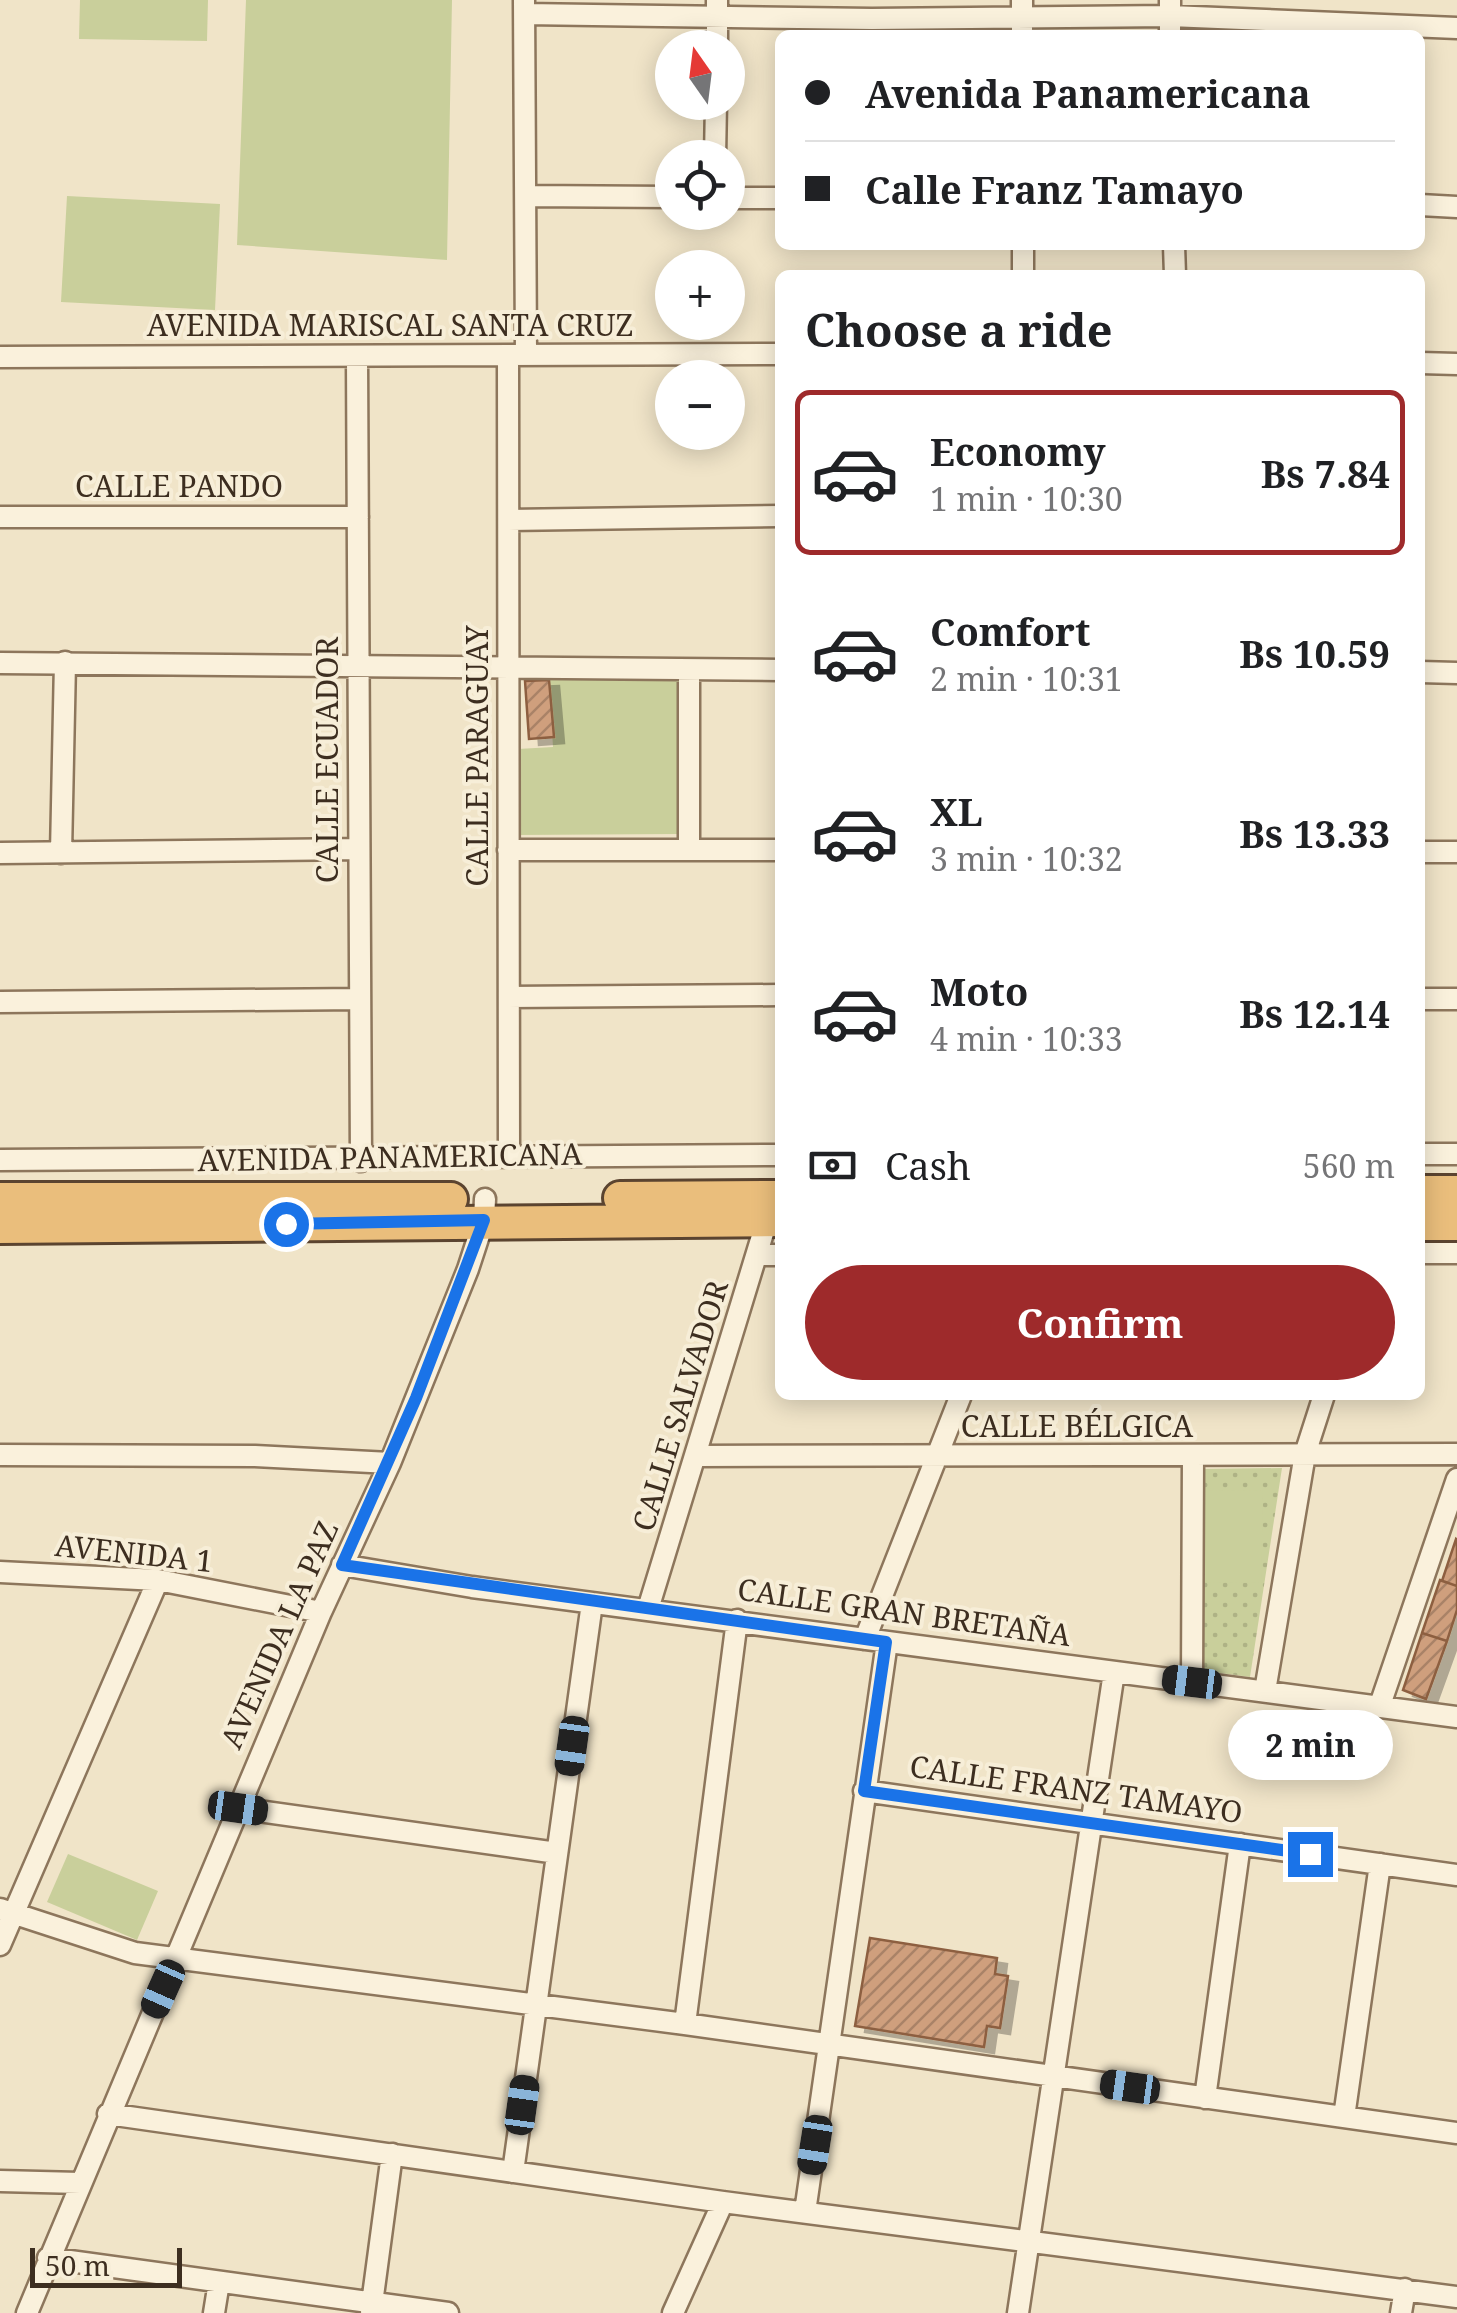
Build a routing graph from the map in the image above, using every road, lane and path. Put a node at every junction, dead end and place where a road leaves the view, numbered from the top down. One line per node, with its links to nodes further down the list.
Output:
1 (524, 7): 2 (street); 7 (street, CALLE PARAGUAY)
2 (717, 9): 3 (street)
3 (872, 9): 5 (street)
4 (1170, 17): 5 (street); 6 (street)
5 (1022, 18)
6 (1457, 28)
7 (527, 196): 8 (street); 14 (street, CALLE PARAGUAY)
8 (655, 197)
9 (745, 198): 10 (street)
10 (775, 198)
11 (1425, 205): 12 (street)
12 (1457, 207)
13 (775, 354): 14 (street, AVENIDA MARISCAL SANTA CRUZ)
14 (517, 355): 16 (street, AVENIDA MARISCAL SANTA CRUZ); 22 (street, CALLE PARAGUAY)
15 (0, 357): 16 (street, AVENIDA MARISCAL SANTA CRUZ)
16 (357, 358): 19 (street, CALLE ECUADOR)
17 (1425, 363): 18 (street)
18 (1457, 364)
19 (358, 516): 21 (street, CALLE PANDO); 25 (street, CALLE ECUADOR)
20 (775, 516): 22 (street)
21 (0, 517)
22 (509, 520): 26 (street, CALLE PARAGUAY)
23 (65, 662): 24 (street); 25 (street); 35 (street)
24 (0, 664)
25 (358, 667): 26 (street); 31 (street, CALLE ECUADOR)
26 (508, 669): 27 (street); 32 (street, CALLE PARAGUAY)
27 (689, 670): 28 (street); 33 (street)
28 (775, 670)
29 (1425, 672): 30 (street)
30 (1457, 672)
31 (358, 849): 35 (street); 41 (street, CALLE ECUADOR)
32 (508, 850): 33 (street); 40 (street, CALLE PARAGUAY)
33 (689, 850): 34 (street)
34 (775, 850)
35 (61, 852): 38 (street)
36 (1425, 852): 37 (street)
37 (1457, 852)
38 (0, 853)
39 (775, 995): 40 (street)
40 (509, 997): 48 (street, CALLE PARAGUAY)
41 (360, 999): 44 (street); 50 (street, CALLE ECUADOR)
42 (1425, 999): 43 (street)
43 (1457, 999)
44 (0, 1002)
45 (1425, 1154): 46 (street)
46 (1457, 1154)
47 (775, 1155): 48 (street, AVENIDA PANAMERICANA)
48 (509, 1157): 50 (street, AVENIDA PANAMERICANA)
49 (0, 1160): 50 (street, AVENIDA PANAMERICANA)
50 (361, 1161)
51 (1425, 1192): 52 (highway)
52 (1457, 1192)
53 (0, 1200): 54 (highway, AVENIDA PANAMERICANA)
54 (484, 1210): 55 (highway, AVENIDA PANAMERICANA); 59 (highway, AVENIDA PANAMERICANA); 71 (street, AVENIDA LA PAZ)
55 (775, 1212)
56 (775, 1218): 62 (street, CALLE SALVADOR)
57 (1425, 1224): 58 (highway)
58 (1457, 1224)
59 (0, 1227)
60 (1457, 1253): 61 (street)
61 (1425, 1254)
62 (769, 1255): 68 (street, CALLE SALVADOR)
63 (959, 1400): 70 (street)
64 (1322, 1400): 65 (street)
65 (1305, 1454): 66 (street, CALLE BÉLGICA); 69 (street, CALLE BÉLGICA); 83 (street)
66 (1457, 1454)
67 (0, 1455): 71 (street)
68 (697, 1456): 70 (street, CALLE BÉLGICA); 77 (street, CALLE SALVADOR)
69 (1193, 1456): 70 (street, CALLE BÉLGICA); 82 (street)
70 (937, 1458): 80 (street)
71 (390, 1462): 73 (street, AVENIDA LA PAZ)
72 (1457, 1479): 84 (street)
73 (342, 1565): 76 (street, CALLE GRAN BRETAÑA); 78 (street, AVENIDA LA PAZ)
74 (0, 1572): 75 (street, AVENIDA 1)
75 (158, 1580): 78 (street, AVENIDA 1); 93 (street)
76 (592, 1603): 77 (street, CALLE GRAN BRETAÑA); 90 (street)
77 (648, 1609): 79 (street, CALLE GRAN BRETAÑA)
78 (321, 1612): 87 (street, AVENIDA LA PAZ)
79 (737, 1620): 80 (street, CALLE GRAN BRETAÑA); 97 (street)
80 (876, 1641): 81 (street, CALLE GRAN BRETAÑA); 86 (street)
81 (1114, 1672): 82 (street, CALLE GRAN BRETAÑA); 88 (street)
82 (1192, 1682): 83 (street, CALLE GRAN BRETAÑA)
83 (1265, 1691): 84 (street, CALLE GRAN BRETAÑA)
84 (1380, 1704): 85 (street, CALLE GRAN BRETAÑA)
85 (1457, 1717)
86 (864, 1791): 88 (street, CALLE FRANZ TAMAYO); 98 (street)
87 (238, 1808): 90 (street); 95 (street, AVENIDA LA PAZ)
88 (1090, 1823): 89 (street, CALLE FRANZ TAMAYO); 99 (street)
89 (1240, 1844): 91 (street, CALLE FRANZ TAMAYO); 100 (street)
90 (558, 1853): 96 (street)
91 (1380, 1864): 92 (street, CALLE FRANZ TAMAYO); 102 (street)
92 (1457, 1875)
93 (6, 1912): 94 (street); 95 (street)
94 (0, 1945)
95 (177, 1958): 96 (street); 101 (street, AVENIDA LA PAZ)
96 (536, 2004): 97 (street); 105 (street)
97 (684, 2024): 98 (street)
98 (831, 2045): 99 (street); 109 (street)
99 (1055, 2076): 100 (street); 110 (street)
100 (1205, 2098): 102 (street)
101 (108, 2114): 104 (street); 107 (street, AVENIDA LA PAZ)
102 (1344, 2118): 103 (street)
103 (1457, 2134)
104 (392, 2154): 105 (street); 115 (street)
105 (513, 2172): 108 (street)
106 (0, 2181): 107 (street)
107 (80, 2183): 111 (street, AVENIDA LA PAZ)
108 (723, 2202): 109 (street); 119 (street)
109 (805, 2212): 110 (street)
110 (1030, 2240): 113 (street); 120 (street)
111 (48, 2258): 112 (street); 116 (street, AVENIDA LA PAZ)
112 (219, 2282): 115 (street); 117 (street)
113 (1405, 2289): 114 (street); 121 (street)
114 (1457, 2297)
115 (373, 2308): 118 (street)
116 (27, 2313)
117 (214, 2313)
118 (448, 2313)
119 (674, 2313)
120 (1018, 2313)
121 (1402, 2313)

